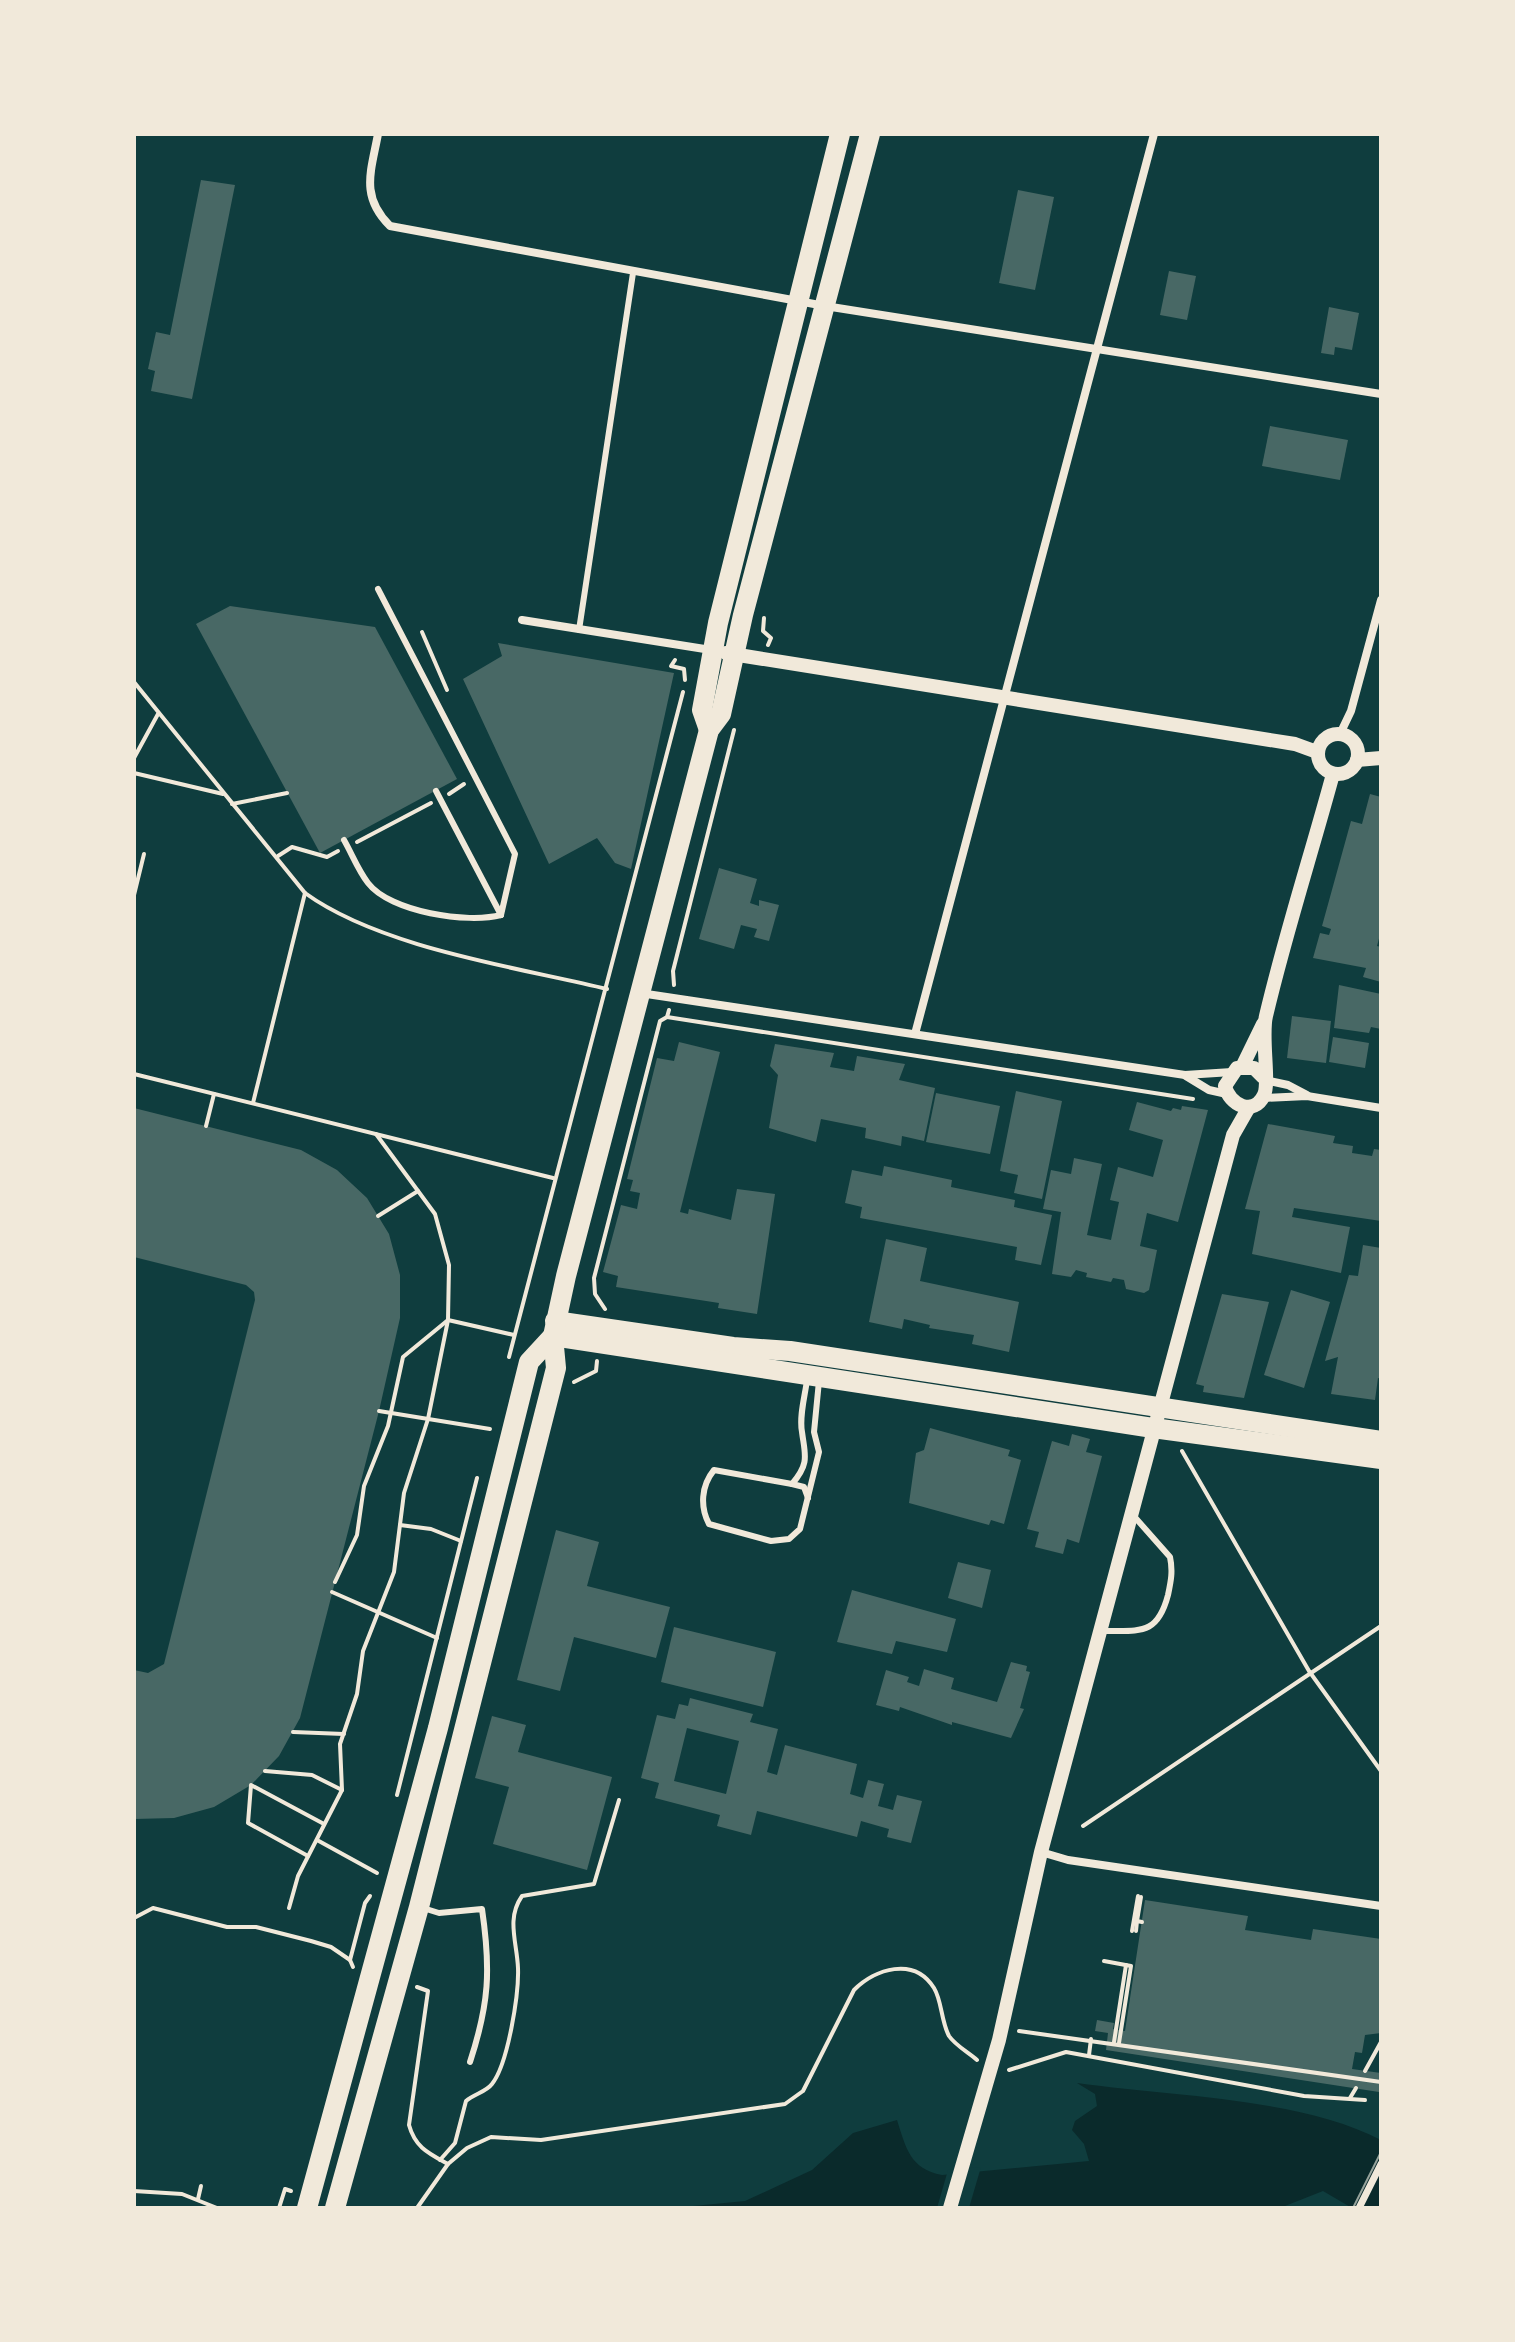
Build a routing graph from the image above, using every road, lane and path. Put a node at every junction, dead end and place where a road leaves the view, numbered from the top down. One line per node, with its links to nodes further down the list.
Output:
1 (378, 134): 5 (street)
2 (840, 134): 6 (main road)
3 (870, 134): 7 (main road)
4 (1154, 134): 8 (street)
5 (633, 273): 6 (street); 13 (lane)
6 (799, 301): 7 (street); 14 (main road)
7 (825, 306): 8 (street); 15 (main road)
8 (1095, 351): 9 (street); 18 (street)
9 (1381, 394)
10 (378, 589): 39 (lane)
11 (1381, 600): 21 (street)
12 (522, 620): 13 (street)
13 (579, 630): 14 (street)
14 (713, 651): 15 (street); 20 (main road)
15 (735, 654): 18 (street); 20 (main road)
16 (675, 660): 40 (path)
17 (134, 682): 19 (path)
18 (1005, 699): 22 (street); 44 (street)
19 (158, 713): 23 (path); 31 (path)
20 (709, 730): 41 (main road)
21 (1340, 734): 22 (street); 25 (street)
22 (1317, 752): 28 (street)
23 (134, 758)
24 (1381, 758): 25 (street)
25 (1357, 760): 28 (street)
26 (459, 772): 32 (path)
27 (134, 773): 31 (path)
28 (1333, 774): 43 (street)
29 (436, 791): 32 (lane)
30 (287, 793): 33 (path)
31 (225, 795): 33 (path)
32 (440, 799): 34 (path); 39 (lane)
33 (232, 804): 36 (path)
34 (346, 843): 36 (path); 39 (lane)
35 (144, 854): 38 (path)
36 (278, 856): 37 (path)
37 (305, 893): 40 (path); 54 (path)
38 (134, 895)
39 (501, 915)
40 (607, 989): 60 (path)
41 (640, 993): 44 (street); 64 (main road)
42 (667, 1017): 53 (path)
43 (1265, 1020): 45 (street); 48 (street)
44 (915, 1034): 47 (street)
45 (1237, 1069): 47 (street); 48 (street); 51 (street)
46 (134, 1074): 49 (path)
47 (1185, 1075): 51 (street)
48 (1264, 1078): 50 (street); 52 (street)
49 (214, 1094): 54 (path); 57 (path)
50 (1307, 1096): 52 (street); 56 (street)
51 (1230, 1098): 55 (street); 59 (street)
52 (1263, 1098): 55 (street)
53 (1196, 1100)
54 (253, 1103): 58 (path)
55 (1249, 1107): 59 (street)
56 (1381, 1108)
57 (206, 1126)
58 (376, 1134): 60 (path); 61 (path)
59 (1233, 1135): 68 (street)
60 (553, 1178): 65 (path)
61 (418, 1191): 62 (path); 63 (path)
62 (378, 1216)
63 (448, 1320): 65 (path); 70 (path); 72 (path)
64 (554, 1329): 67 (main road); 68 (main road); 107 (main road); 134 (main road)
65 (514, 1335): 66 (path)
66 (505, 1371)
67 (814, 1374): 73 (main road); 80 (lane); 81 (lane)
68 (1158, 1407): 73 (street); 75 (main road)
69 (379, 1411): 70 (path)
70 (389, 1413): 72 (path); 85 (path)
71 (494, 1415): 74 (path)
72 (428, 1419): 74 (path); 83 (path)
73 (1153, 1428): 78 (main road); 82 (street)
74 (490, 1429): 76 (path)
75 (1381, 1441)
76 (486, 1443)
77 (1180, 1449): 91 (path)
78 (1381, 1459)
79 (479, 1471): 84 (path)
80 (792, 1484): 81 (lane); 81 (lane)
81 (808, 1498)
82 (1132, 1514): 89 (street); 89 (lane)
83 (400, 1525): 84 (path); 87 (path)
84 (461, 1541): 90 (path)
85 (335, 1582)
86 (332, 1592): 87 (path)
87 (378, 1612): 90 (path); 93 (path)
88 (1381, 1626): 91 (path)
89 (1100, 1631): 102 (street)
90 (437, 1638): 97 (path)
91 (1309, 1671): 95 (path); 100 (path)
92 (293, 1732): 93 (path)
93 (344, 1734): 96 (path)
94 (265, 1771): 96 (path)
95 (1381, 1771)
96 (342, 1790): 99 (path)
97 (396, 1799)
98 (619, 1800): 128 (path)
99 (325, 1824): 101 (path); 103 (path)
100 (1083, 1826)
101 (317, 1840): 103 (path); 105 (path)
102 (1041, 1852): 106 (street); 139 (street)
103 (308, 1856): 108 (path)
104 (381, 1858): 105 (path)
105 (377, 1873): 111 (path)
106 (1381, 1906)
107 (419, 1907): 121 (lane); 137 (main road)
108 (289, 1908)
109 (134, 1918): 112 (path)
110 (1134, 1931): 110 (path)
111 (352, 1952)
112 (350, 1960)
113 (1104, 1961): 117 (path)
114 (416, 1986): 128 (path)
115 (1019, 2031): 116 (path)
116 (1091, 2039): 117 (path); 119 (path)
117 (1116, 2042): 124 (path)
118 (1381, 2042): 123 (path)
119 (1089, 2055): 122 (path); 126 (path)
120 (979, 2061): 129 (path)
121 (470, 2062)
122 (1009, 2070)
123 (1365, 2071)
124 (1381, 2082)
125 (1356, 2088): 126 (path)
126 (1350, 2098): 127 (path)
127 (1365, 2100)
128 (440, 2160): 129 (path)
129 (448, 2164): 138 (path)
130 (1381, 2164): 140 (street)
131 (201, 2186): 133 (path)
132 (134, 2191): 133 (path)
133 (198, 2199): 135 (path)
134 (302, 2202): 136 (path)
135 (217, 2208)
136 (279, 2208)
137 (335, 2208)
138 (417, 2208)
139 (950, 2208)
140 (1359, 2208)

